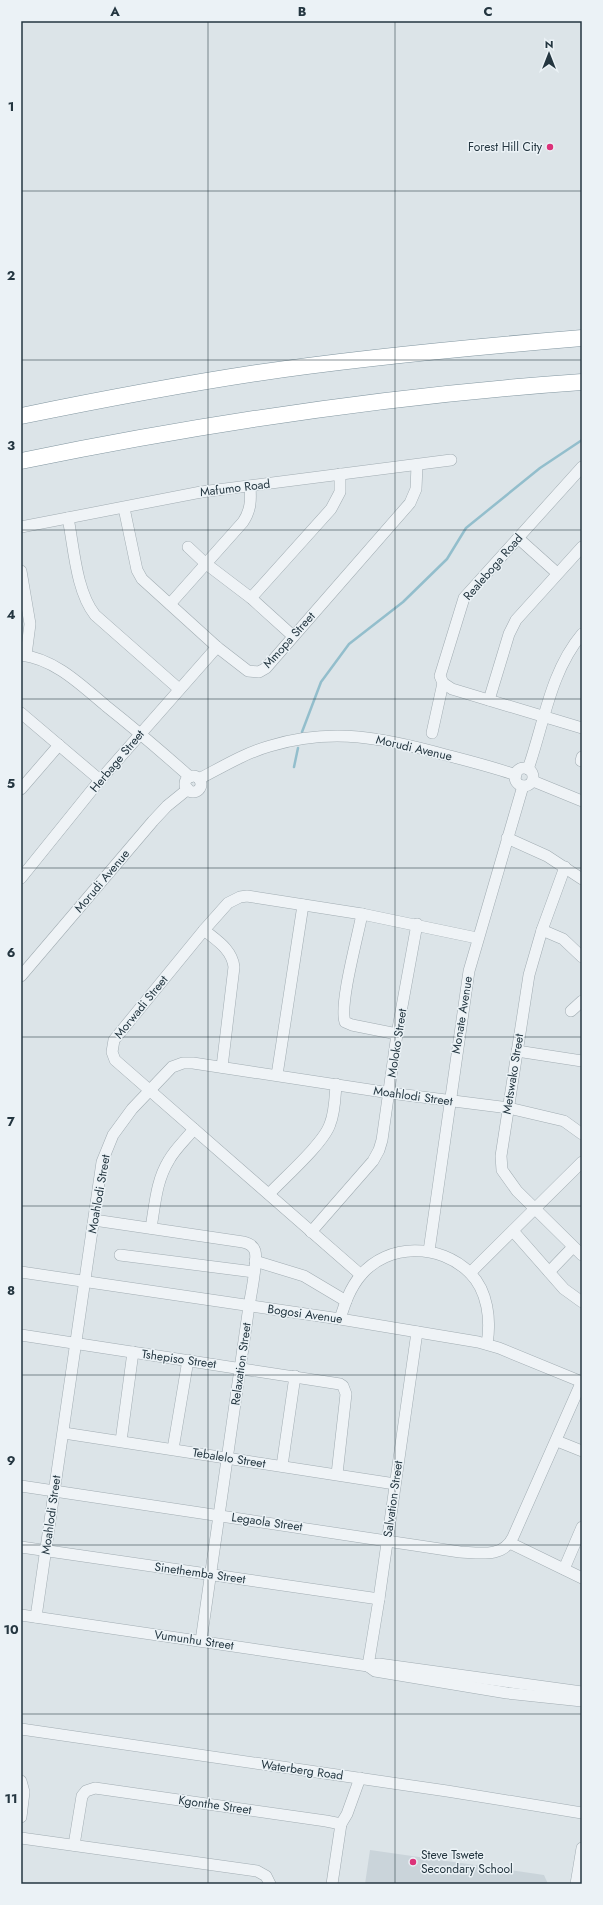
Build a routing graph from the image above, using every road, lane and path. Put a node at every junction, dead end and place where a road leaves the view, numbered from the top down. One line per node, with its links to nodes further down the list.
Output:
1 (582, 338): 3 (highway)
2 (582, 382): 5 (highway)
3 (21, 416)
4 (451, 460): 6 (street, Mafumo Road)
5 (21, 461)
6 (417, 465): 8 (street, Mafumo Road); 22 (street, Mmopa Street)
7 (582, 467): 13 (street, Realeboga Road)
8 (340, 474): 9 (street, Mafumo Road); 19 (street)
9 (250, 486): 10 (street, Mafumo Road); 16 (street)
10 (124, 508): 11 (street, Mafumo Road); 20 (street, Mmopa Street)
11 (68, 518): 12 (street, Mafumo Road); 26 (street)
12 (21, 527)
13 (518, 538): 17 (street); 25 (street, Realeboga Road)
14 (188, 547): 16 (street)
15 (582, 547): 17 (street)
16 (205, 563): 19 (street); 20 (street)
17 (557, 573): 27 (street)
18 (22, 578): 24 (street)
19 (251, 598): 22 (street)
20 (170, 604): 23 (street, Mmopa Street)
21 (582, 634): 29 (street)
22 (293, 636): 23 (street, Mmopa Street)
23 (217, 647): 26 (street, Herbage Street)
24 (23, 655): 31 (street)
25 (443, 683): 27 (street); 32 (street, Realeboga Road)
26 (179, 689): 31 (street, Herbage Street)
27 (489, 700): 29 (street)
28 (21, 713): 33 (street)
29 (544, 717): 30 (street); 34 (street)
30 (582, 728)
31 (141, 733): 36 (street); 37 (street, Herbage Street)
32 (432, 733)
33 (59, 745): 37 (street); 39 (street)
34 (528, 769): 35 (street); 38 (street)
35 (516, 775): 36 (street, Morudi Avenue); 38 (street)
36 (194, 778): 52 (street, Morudi Avenue)
37 (100, 780): 43 (street, Herbage Street)
38 (528, 783): 40 (street); 41 (street, Monate Avenue)
39 (21, 789)
40 (582, 801)
41 (507, 838): 42 (street); 50 (street, Monate Avenue)
42 (565, 867): 44 (street); 49 (street, Metswako Street)
43 (21, 878)
44 (582, 879)
45 (303, 905): 46 (street, Morwadi Street); 48 (street, Morwadi Street); 59 (street)
46 (362, 914): 47 (street, Morwadi Street); 55 (street)
47 (417, 924): 50 (street, Morwadi Street); 55 (street, Moloko Street)
48 (204, 930): 58 (street); 61 (street, Morwadi Street)
49 (542, 930): 51 (street); 56 (street, Metswako Street)
50 (477, 938): 63 (street, Monate Avenue)
51 (582, 957)
52 (21, 976)
53 (582, 1001): 54 (street)
54 (571, 1010)
55 (397, 1034): 62 (street, Moloko Street)
56 (517, 1051): 57 (street); 64 (street, Metswako Street)
57 (582, 1061)
58 (222, 1066): 59 (street, Moahlodi Street); 61 (street, Moahlodi Street)
59 (277, 1075): 60 (street, Moahlodi Street)
60 (336, 1084): 62 (street, Moahlodi Street); 68 (street)
61 (148, 1091): 65 (street, Morwadi Street); 70 (street, Moahlodi Street)
62 (390, 1093): 63 (street, Moahlodi Street); 72 (street, Moloko Street)
63 (449, 1100): 64 (street, Moahlodi Street); 75 (street, Monate Avenue)
64 (509, 1108): 66 (street, Moahlodi Street); 69 (street, Metswako Street)
65 (194, 1129): 68 (street, Morwadi Street); 71 (street)
66 (582, 1134)
67 (582, 1162): 69 (street)
68 (269, 1194): 72 (street, Morwadi Street)
69 (535, 1210): 73 (street); 74 (street, Metswako Street)
70 (94, 1220): 71 (street); 83 (street, Moahlodi Street)
71 (151, 1228): 78 (street)
72 (311, 1232): 82 (street, Morwadi Street)
73 (513, 1232): 80 (street); 81 (street)
74 (573, 1247): 77 (street, Metswako Street); 80 (street)
75 (429, 1251): 81 (street); 82 (street)
76 (120, 1255): 78 (street)
77 (582, 1255)
78 (255, 1266): 84 (street); 86 (street, Relaxation Street)
79 (21, 1272): 83 (street, Bogosi Avenue)
80 (549, 1272): 85 (street)
81 (470, 1273): 91 (street)
82 (361, 1274): 84 (street)
83 (85, 1282): 86 (street, Bogosi Avenue); 90 (street, Moahlodi Street)
84 (346, 1301): 87 (street)
85 (582, 1302)
86 (250, 1306): 87 (street, Bogosi Avenue); 94 (street, Relaxation Street)
87 (340, 1319): 88 (street, Bogosi Avenue)
88 (417, 1332): 91 (street, Bogosi Avenue); 105 (street, Salvation Street)
89 (21, 1336): 90 (street, Tshepiso Street)
90 (75, 1344): 92 (street, Tshepiso Street); 97 (street, Moahlodi Street)
91 (487, 1344): 96 (street, Bogosi Avenue)
92 (133, 1352): 93 (street, Tshepiso Street); 98 (street)
93 (188, 1360): 94 (street, Tshepiso Street); 100 (street)
94 (240, 1368): 95 (street, Tshepiso Street); 102 (street, Relaxation Street)
95 (295, 1376): 103 (street); 104 (street, Tshepiso Street)
96 (582, 1382): 99 (street)
97 (64, 1433): 98 (street, Tebalelo Street); 107 (street, Moahlodi Street)
98 (121, 1441): 100 (street, Tebalelo Street)
99 (557, 1441): 101 (street); 111 (street)
100 (173, 1449): 102 (street, Tebalelo Street)
101 (582, 1451)
102 (228, 1458): 103 (street, Tebalelo Street); 108 (street, Relaxation Street)
103 (282, 1466): 104 (street, Tebalelo Street)
104 (337, 1474): 105 (street, Tebalelo Street)
105 (395, 1484): 110 (street, Salvation Street)
106 (21, 1486): 107 (street, Legaola Street)
107 (54, 1491): 108 (street, Legaola Street); 113 (street, Moahlodi Street)
108 (220, 1515): 110 (street, Legaola Street); 115 (street, Relaxation Street)
109 (582, 1527): 114 (street)
110 (387, 1540): 111 (street, Legaola Street); 117 (street, Salvation Street)
111 (510, 1543): 114 (street)
112 (21, 1547): 113 (street, Sinethemba Street)
113 (46, 1551): 115 (street, Sinethemba Street); 119 (street, Moahlodi Street)
114 (564, 1569): 116 (street)
115 (211, 1574): 117 (street, Sinethemba Street); 120 (street, Relaxation Street)
116 (582, 1578)
117 (379, 1599): 121 (street, Salvation Street)
118 (21, 1615): 119 (street, Vumunhu Street)
119 (36, 1617): 120 (street, Vumunhu Street)
120 (201, 1641): 121 (street, Vumunhu Street)
121 (368, 1666): 122 (street, Vumunhu Street); 123 (street, Vumunhu Street)
122 (582, 1692)
123 (582, 1701)
124 (21, 1729): 125 (street, Waterberg Road)
125 (360, 1778): 127 (street, Waterberg Road); 129 (street)
126 (21, 1781): 128 (street)
127 (582, 1812)
128 (21, 1817)
129 (341, 1824): 131 (street, Kgonthe Street); 134 (street)
130 (21, 1838): 131 (street)
131 (74, 1845): 133 (street)
132 (582, 1848): 135 (street)
133 (270, 1884)
134 (332, 1884)
135 (576, 1884)

